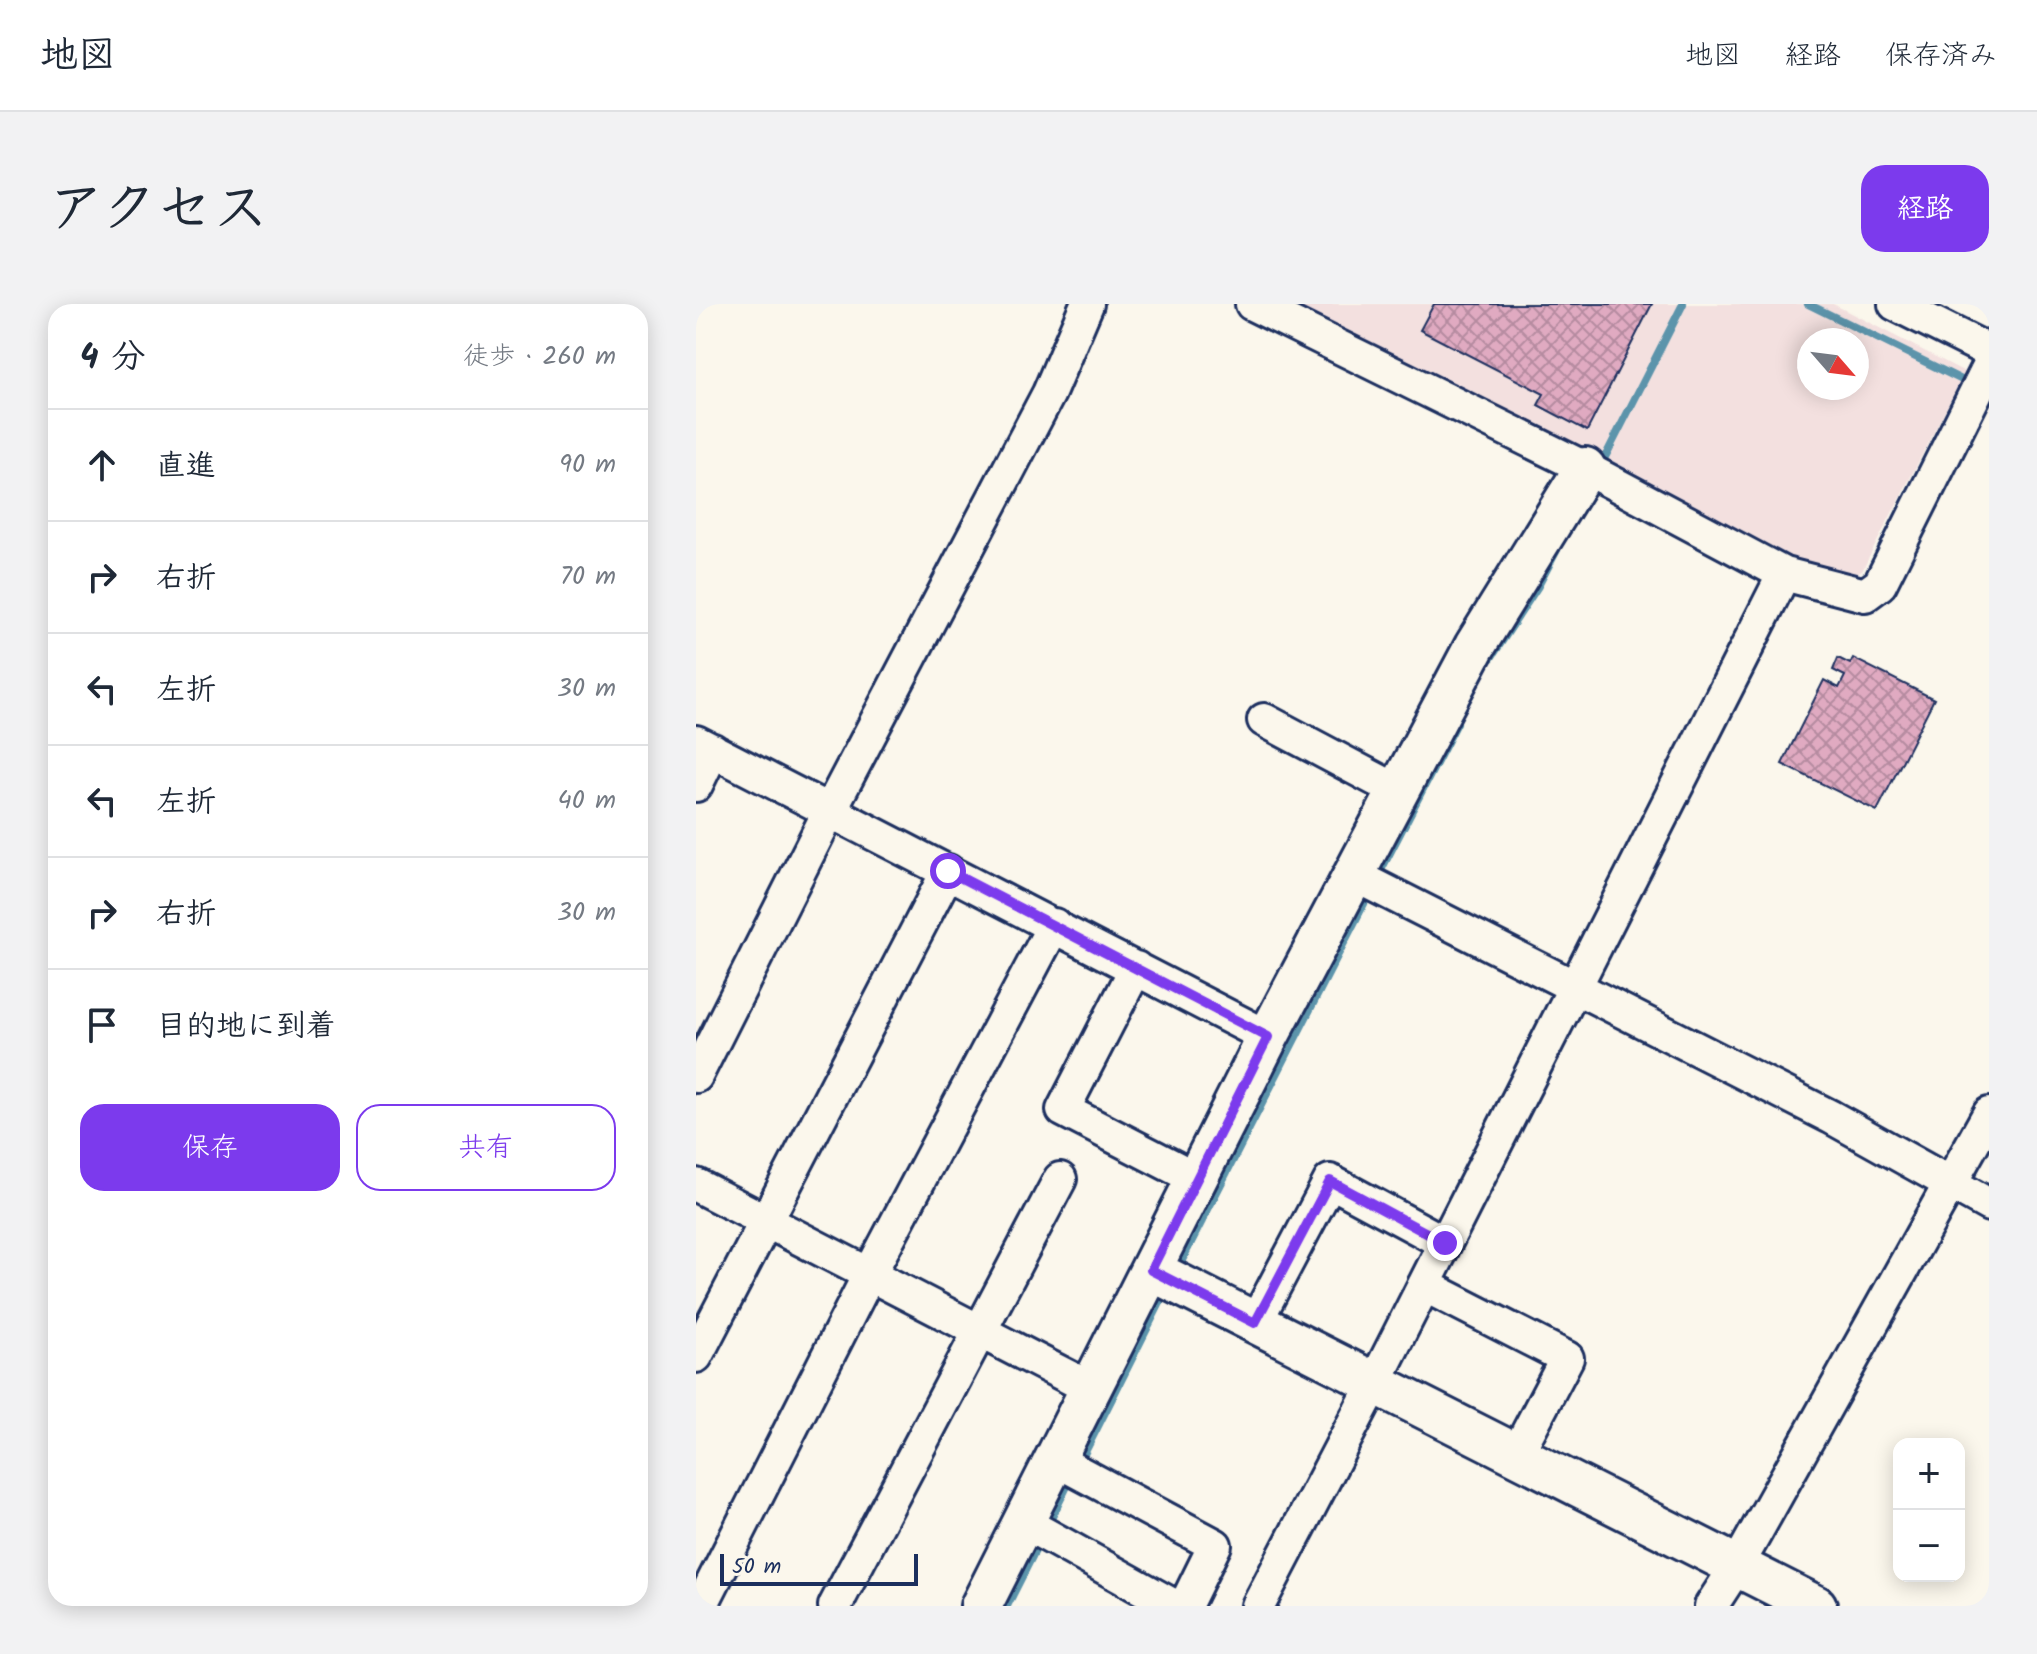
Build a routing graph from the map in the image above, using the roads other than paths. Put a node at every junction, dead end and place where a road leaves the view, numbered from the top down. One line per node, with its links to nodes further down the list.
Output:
1 (1087, 304): 12 (street)
2 (1252, 304): 6 (street)
3 (1895, 304): 4 (street)
4 (1989, 351)
5 (1989, 366): 7 (street)
6 (1585, 468): 7 (street); 11 (street)
7 (1784, 574): 17 (street)
8 (1264, 720): 11 (street)
9 (705, 746): 10 (street); 12 (street)
10 (696, 785)
11 (1398, 791): 14 (street)
12 (830, 810): 13 (street); 19 (street)
13 (948, 871): 15 (street); 26 (street)
14 (1354, 875): 17 (street); 18 (street)
15 (1054, 925): 16 (street); 29 (street)
16 (1136, 968): 18 (street); 22 (street)
17 (1574, 988): 24 (street); 27 (street)
18 (1268, 1037): 22 (street)
19 (696, 1076)
20 (1989, 1114): 24 (street)
21 (1060, 1179): 32 (street)
22 (1197, 1179): 28 (street)
23 (696, 1185): 26 (street)
24 (1950, 1186): 25 (street); 39 (street)
25 (1989, 1205)
26 (766, 1221): 29 (street); 33 (street)
27 (1445, 1243): 30 (street); 31 (street)
28 (1151, 1270): 31 (street); 35 (street)
29 (870, 1273): 32 (street); 40 (street)
30 (1424, 1285): 34 (street); 36 (street)
31 (1255, 1323): 34 (street)
32 (980, 1330): 35 (street); 41 (street)
33 (696, 1356)
34 (1374, 1384): 36 (street); 45 (street)
35 (1090, 1388): 37 (street)
36 (1516, 1455): 39 (street)
37 (1054, 1459): 38 (street); 44 (street)
38 (1023, 1522): 42 (street); 43 (street)
39 (1737, 1566): 46 (street); 47 (street)
40 (701, 1606)
41 (835, 1606)
42 (981, 1606)
43 (1174, 1606)
44 (1185, 1606)
45 (1258, 1606)
46 (1711, 1606)
47 (1816, 1606)

